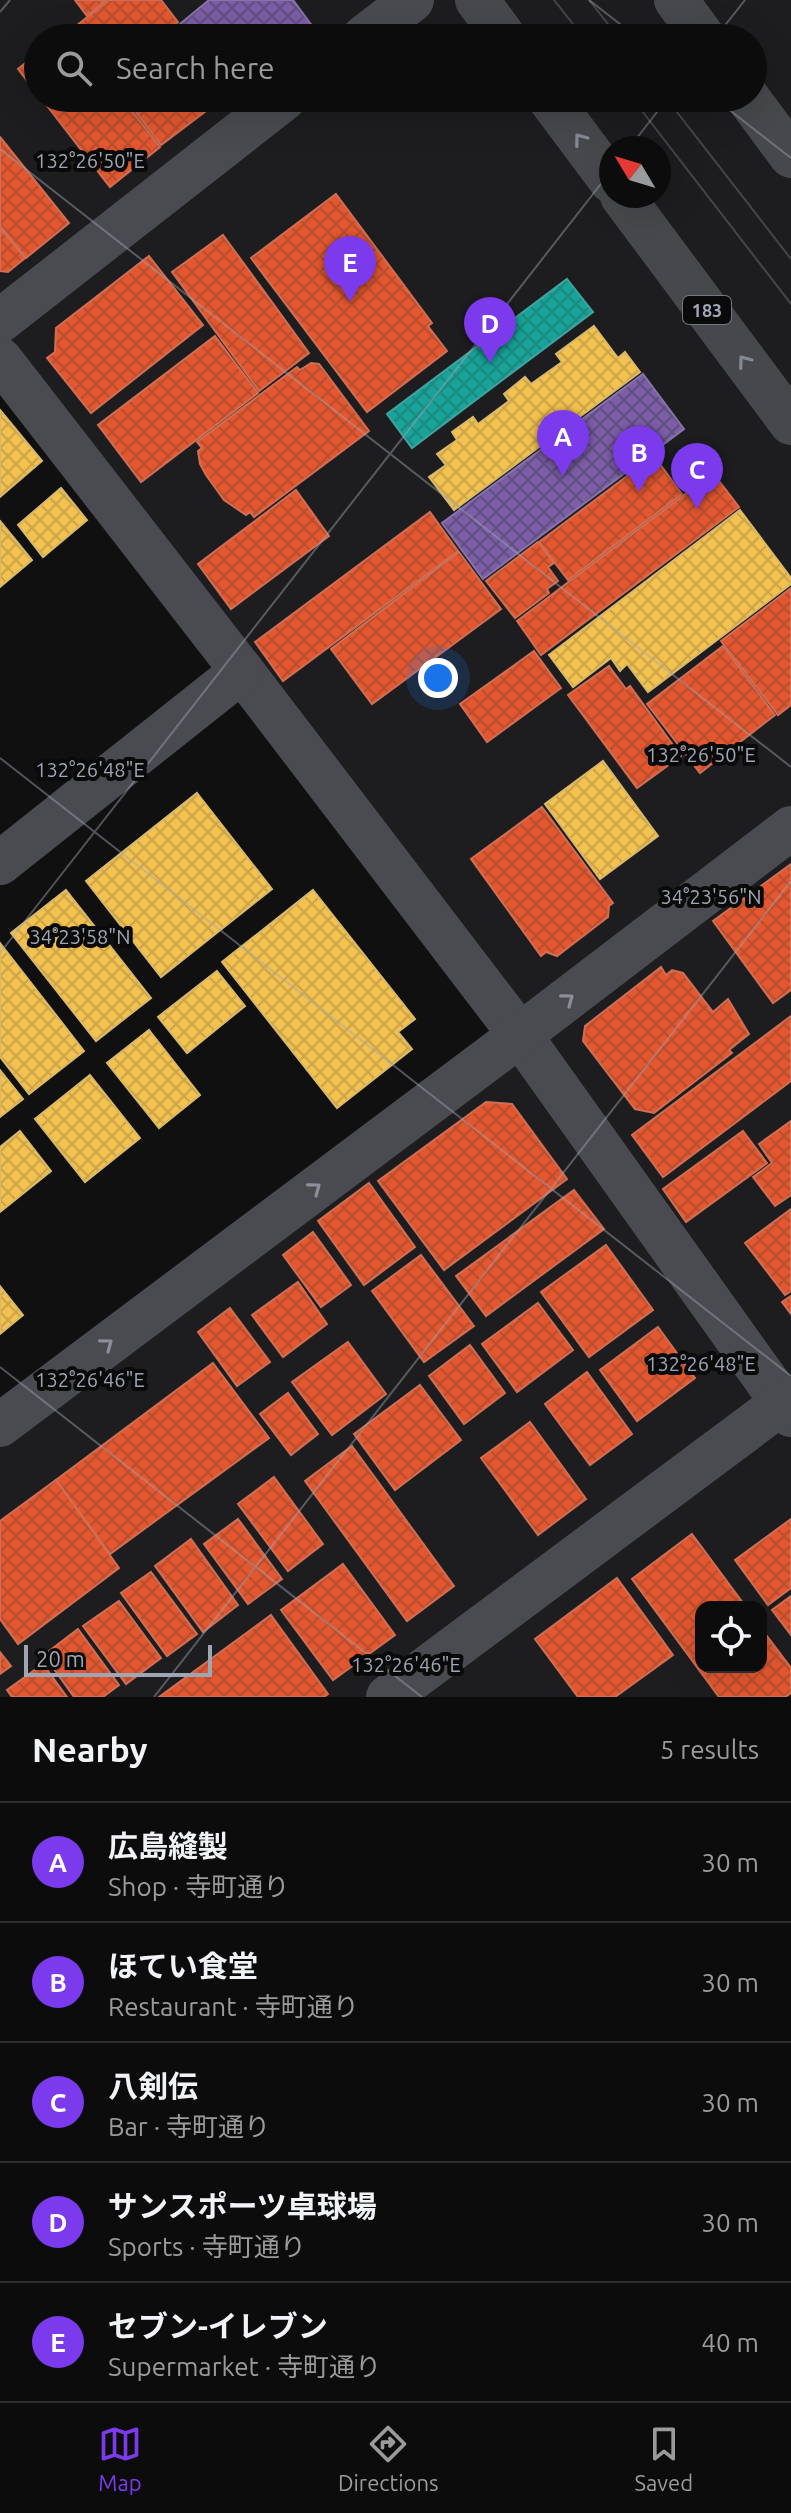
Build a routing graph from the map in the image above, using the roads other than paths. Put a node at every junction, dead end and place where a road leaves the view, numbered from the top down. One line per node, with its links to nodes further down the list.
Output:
1 (412, 0): 4 (street)
2 (477, 0): 5 (highway)
3 (676, 0): 6 (highway)
4 (381, 24)
5 (495, 24)
6 (694, 24)
7 (267, 112): 13 (street)
8 (559, 112): 11 (highway, one-way to 8)
9 (758, 112): 10 (highway)
10 (791, 156)
11 (599, 165)
12 (631, 208): 15 (highway, 183, one-way to 12)
13 (0, 321)
14 (0, 359): 16 (street)
15 (791, 423)
16 (242, 671): 18 (street); 19 (street)
17 (791, 828): 19 (street, one-way to 17)
18 (0, 863)
19 (520, 1035): 20 (street); 21 (street, one-way to 19)
20 (786, 1409): 22 (street)
21 (0, 1425)
22 (388, 1697)

